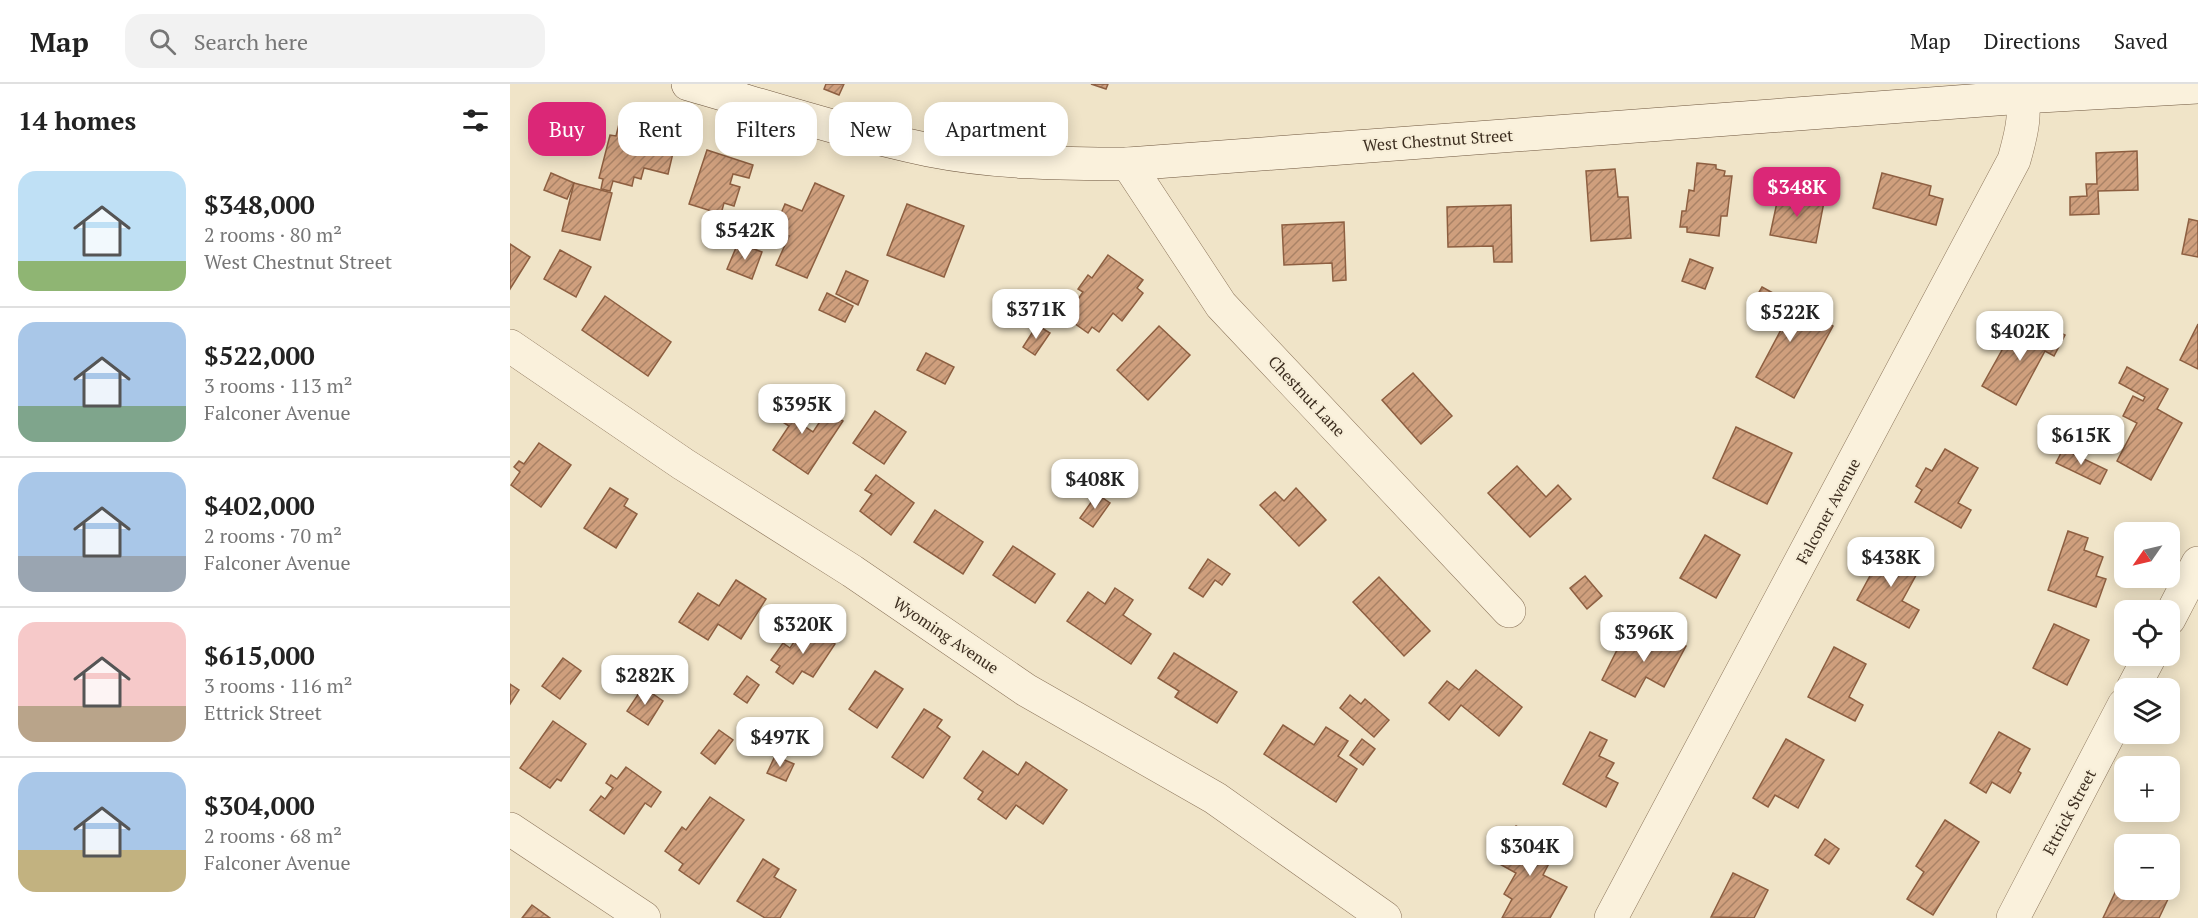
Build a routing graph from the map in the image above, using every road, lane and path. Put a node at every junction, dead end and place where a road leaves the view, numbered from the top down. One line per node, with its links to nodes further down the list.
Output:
1 (688, 84): 4 (street, West Chestnut Street)
2 (2198, 87): 3 (street, West Chestnut Street)
3 (2020, 90): 4 (street, West Chestnut Street); 13 (street, Falconer Avenue)
4 (1128, 164): 8 (street, Chestnut Lane)
5 (510, 346): 12 (street, Wyoming Avenue)
6 (2198, 563): 7 (street)
7 (2179, 600)
8 (1509, 611)
9 (2114, 724): 14 (street, Ettrick Street)
10 (510, 830): 11 (street)
11 (644, 918)
12 (1385, 918)
13 (1611, 918)
14 (2013, 918)

